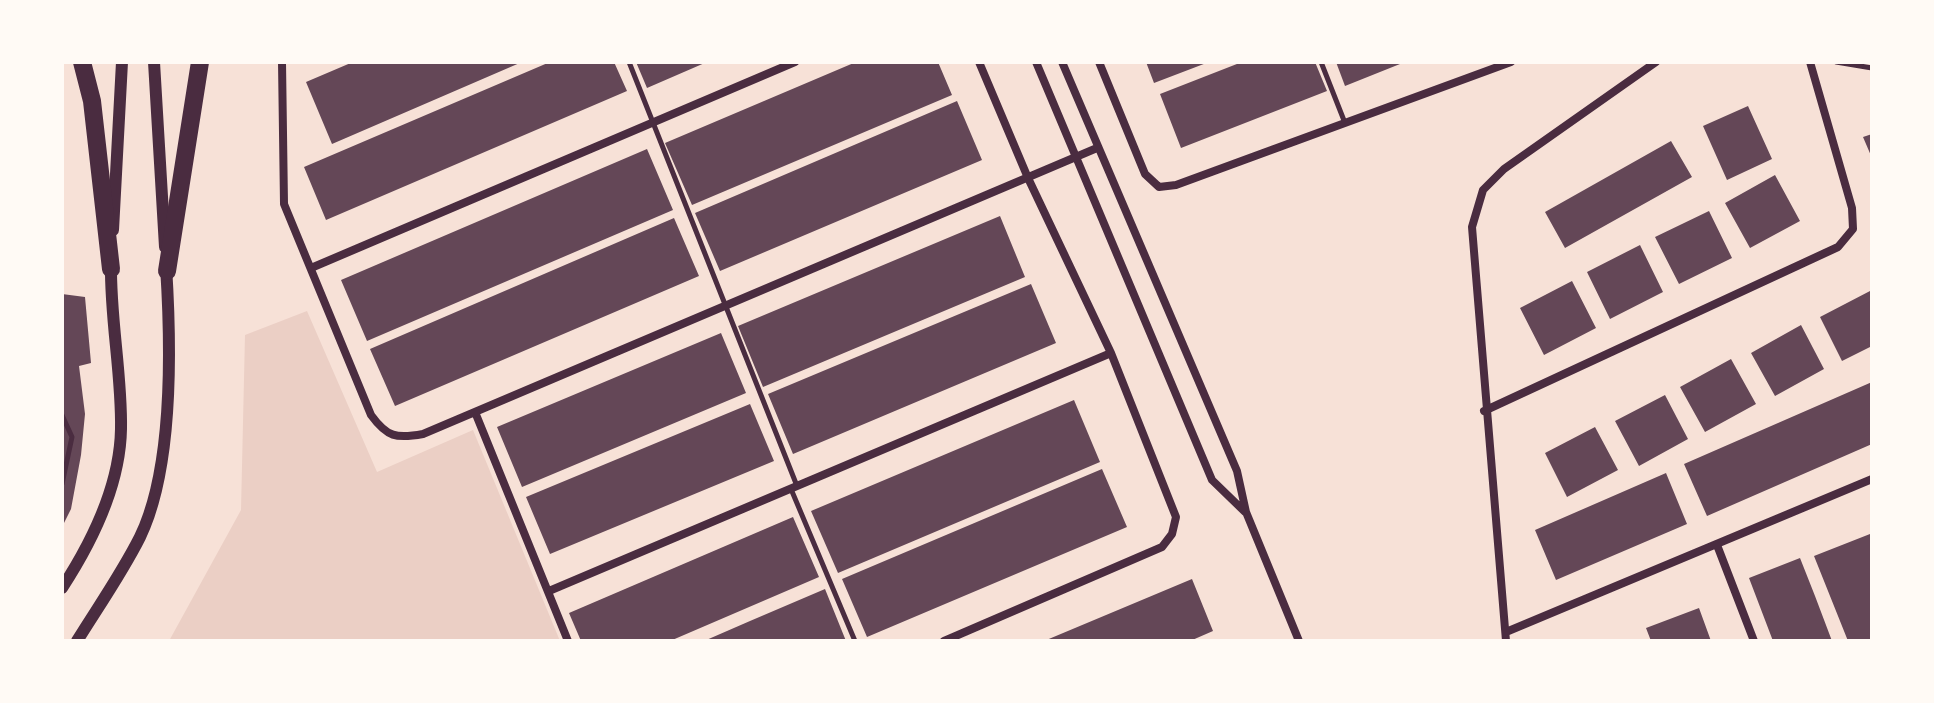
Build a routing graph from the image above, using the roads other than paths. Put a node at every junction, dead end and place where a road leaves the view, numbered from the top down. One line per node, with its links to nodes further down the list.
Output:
1 (82, 62): 24 (highway)
2 (122, 62): 24 (street)
3 (154, 62): 25 (street)
4 (200, 62): 25 (highway)
5 (282, 62): 23 (street)
6 (629, 62): 18 (lane)
7 (795, 62): 18 (street)
8 (979, 62): 22 (street)
9 (1036, 62): 21 (street)
10 (1062, 62): 20 (street)
11 (1099, 62): 19 (street)
12 (1321, 62): 19 (lane)
13 (1511, 62): 19 (street)
14 (1656, 62): 28 (street)
15 (1810, 62): 28 (street)
16 (1836, 62): 17 (lane)
17 (1872, 68)
18 (651, 123): 23 (street); 26 (lane)
19 (1345, 124)
20 (1097, 148): 21 (street); 34 (street)
21 (1074, 158): 22 (street); 34 (street)
22 (1028, 178): 26 (street); 27 (street)
23 (311, 268): 29 (street)
24 (111, 269): 36 (street)
25 (167, 271): 39 (street)
26 (724, 306): 29 (street); 33 (lane)
27 (1111, 353): 33 (street); 42 (street)
28 (1484, 411): 38 (street)
29 (475, 412): 37 (street)
30 (62, 415): 32 (lane)
31 (1872, 479): 35 (street)
32 (62, 484)
33 (794, 487): 37 (street); 41 (lane)
34 (1246, 512): 43 (street)
35 (1717, 545): 38 (street); 44 (street)
36 (62, 588)
37 (549, 591): 40 (street)
38 (1506, 636)
39 (77, 641)
40 (568, 641)
41 (855, 641)
42 (944, 641)
43 (1299, 641)
44 (1754, 641)

